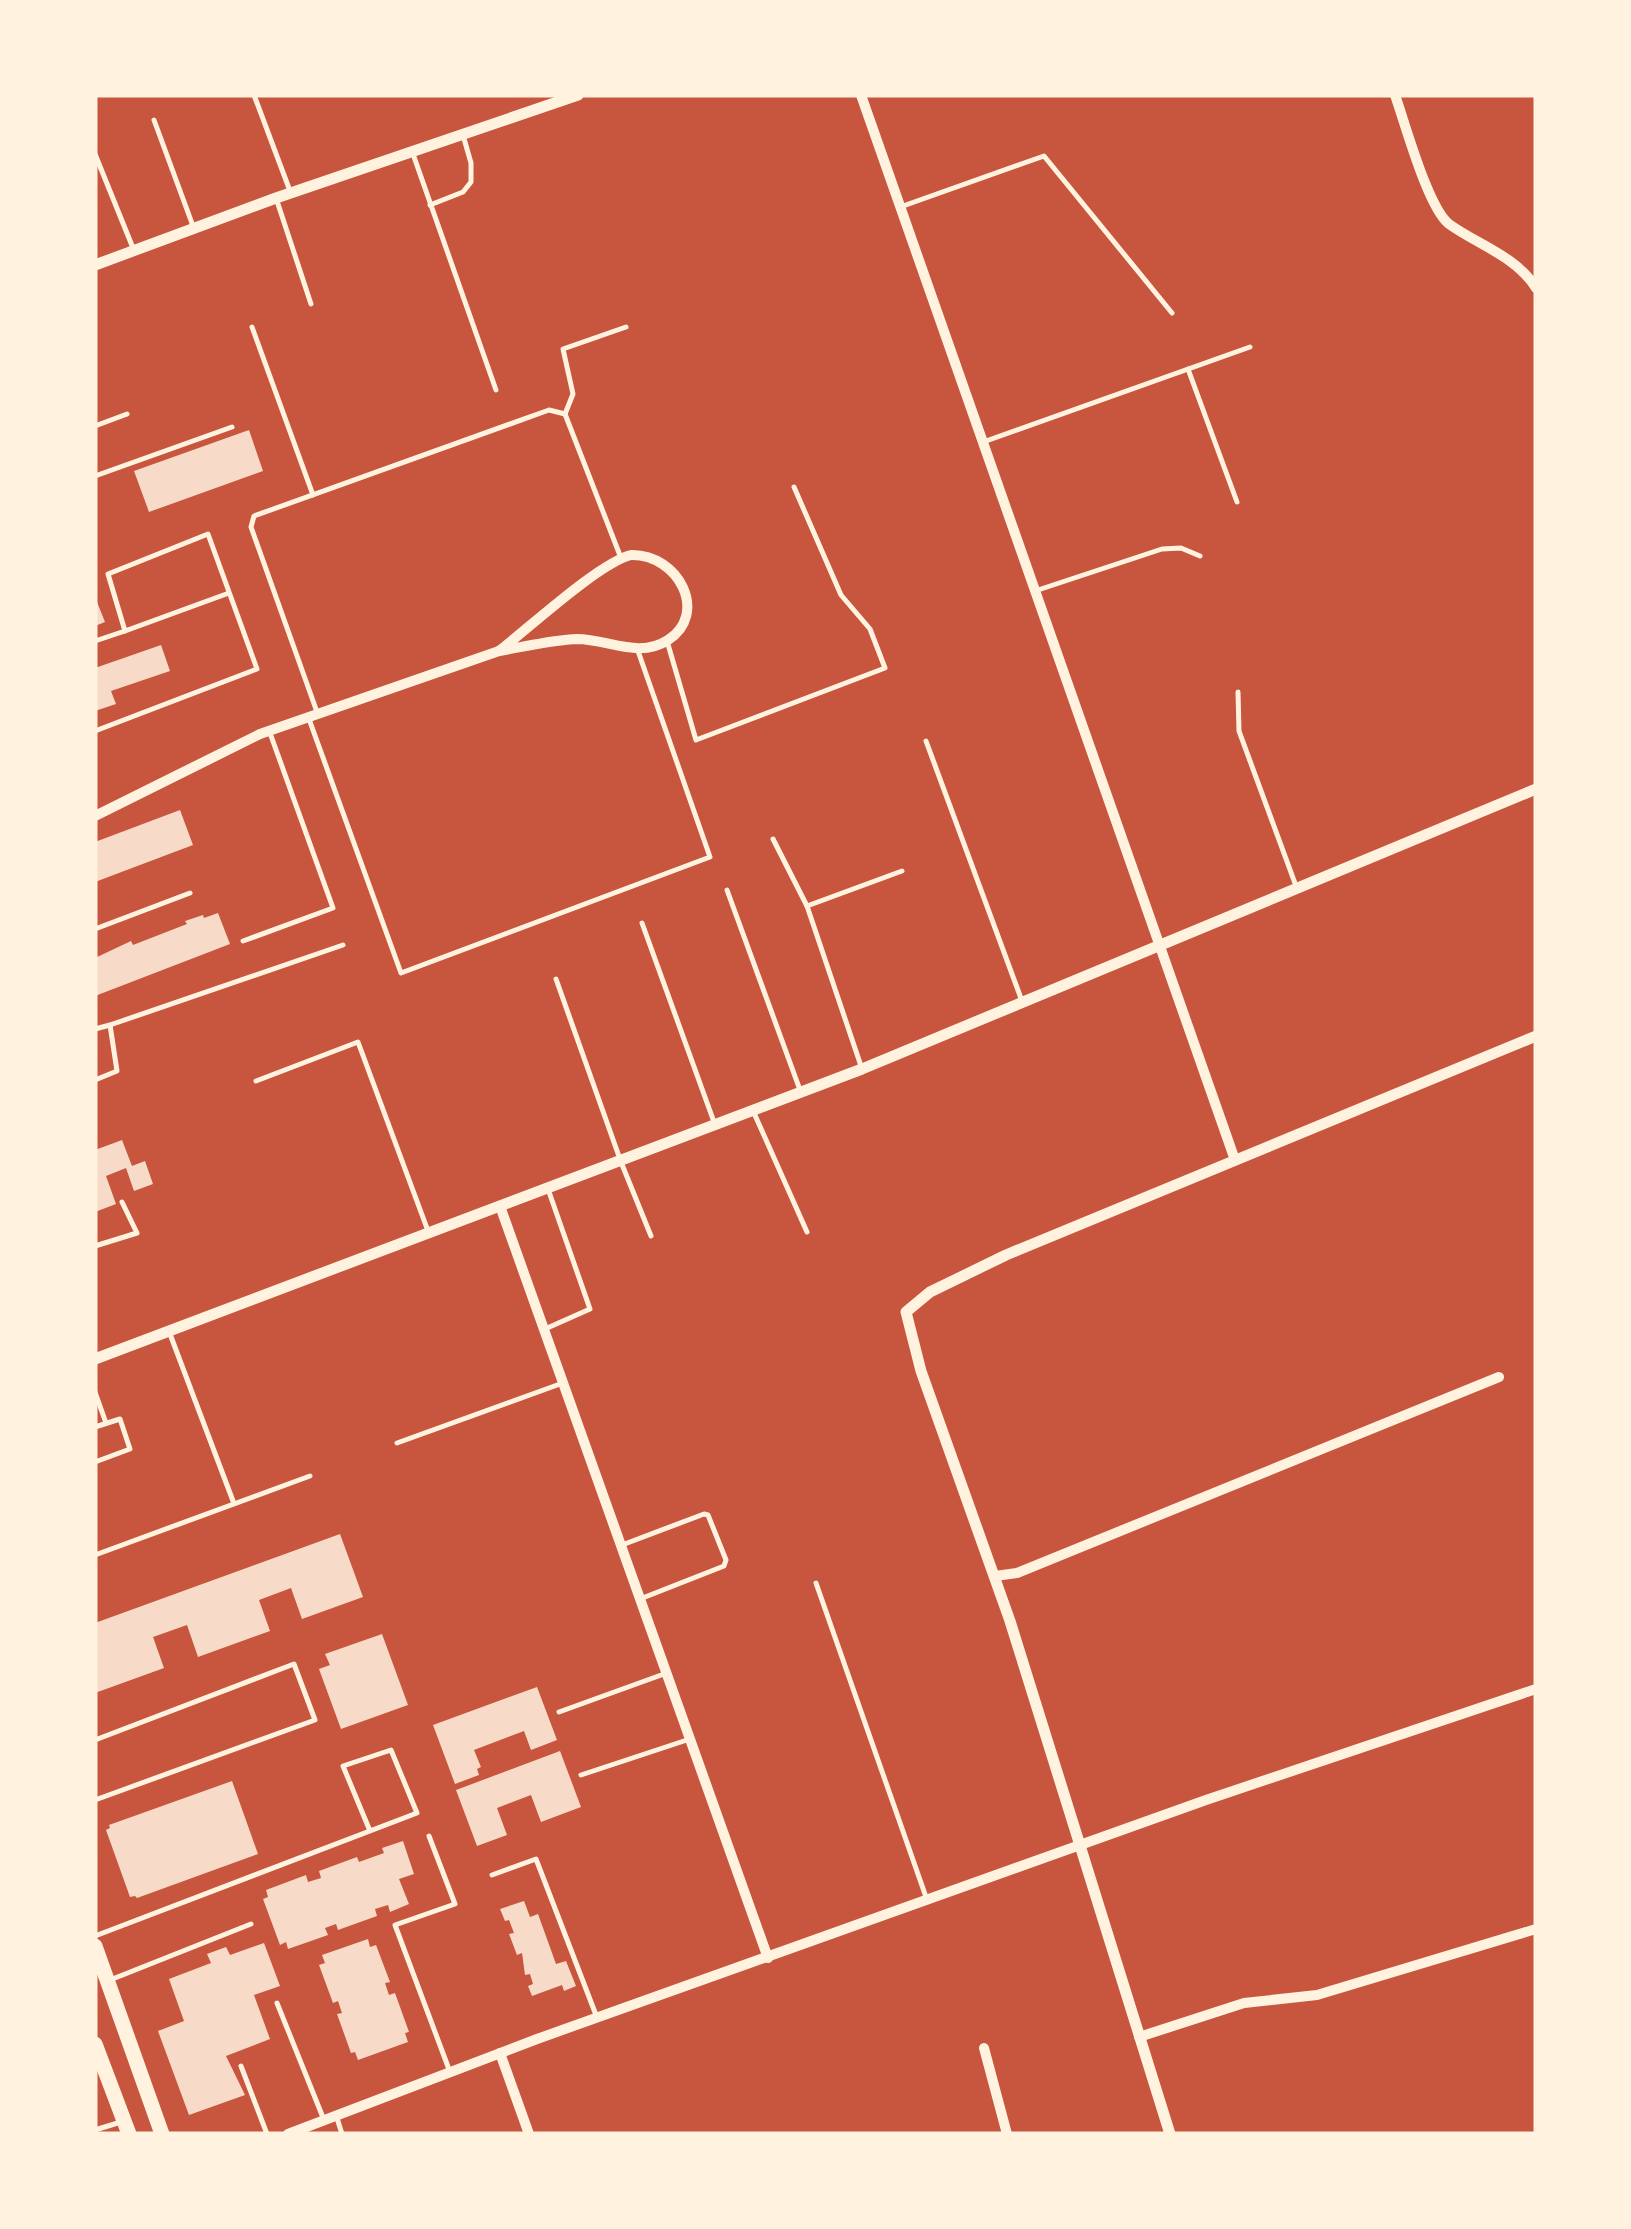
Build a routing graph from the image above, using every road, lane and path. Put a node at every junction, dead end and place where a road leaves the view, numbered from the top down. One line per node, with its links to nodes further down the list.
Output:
1 (254, 95): 9 (lane)
2 (578, 95): 6 (street)
3 (860, 95): 12 (street)
4 (1396, 95): 16 (street)
5 (154, 120): 13 (lane)
6 (462, 134): 7 (street); 11 (lane)
7 (412, 152): 9 (street); 11 (lane)
8 (95, 154): 14 (lane)
9 (292, 194): 10 (street)
10 (276, 198): 13 (street); 17 (lane)
11 (430, 205): 23 (lane)
12 (900, 207): 18 (lane); 28 (street)
13 (194, 229): 14 (street)
14 (134, 251): 15 (street)
15 (95, 265)
16 (1536, 288)
17 (311, 304)
18 (1172, 313)
19 (626, 326): 25 (lane)
20 (252, 327): 31 (lane)
21 (1250, 347): 22 (lane)
22 (1188, 369): 28 (lane); 32 (lane)
23 (496, 390)
24 (127, 414): 26 (lane)
25 (566, 414): 31 (lane); 34 (lane)
26 (95, 426)
27 (232, 427): 29 (lane)
28 (983, 442): 35 (street)
29 (95, 476)
30 (794, 487): 39 (lane)
31 (312, 495): 43 (lane)
32 (1237, 502)
33 (1200, 556): 35 (lane)
34 (620, 558): 39 (street); 41 (street)
35 (1035, 591): 59 (street)
36 (229, 593): 37 (lane); 37 (lane); 45 (lane)
37 (125, 631): 38 (lane)
38 (95, 641)
39 (667, 641): 40 (street)
40 (638, 650): 41 (street); 43 (lane)
41 (500, 651): 43 (street)
42 (1238, 692): 51 (lane)
43 (313, 714): 44 (street)
44 (269, 730): 48 (street); 57 (lane)
45 (95, 732)
46 (926, 741): 61 (lane)
47 (1536, 789): 51 (street)
48 (95, 816)
49 (772, 838): 54 (lane)
50 (902, 871): 54 (lane)
51 (1298, 888): 59 (street)
52 (727, 890): 68 (lane)
53 (190, 893): 56 (lane)
54 (806, 906): 65 (lane)
55 (642, 924): 70 (lane)
56 (95, 929)
57 (244, 941)
58 (343, 944): 62 (lane)
59 (1160, 946): 61 (street); 71 (street)
60 (556, 979): 72 (lane)
61 (1022, 1001): 65 (street)
62 (110, 1025): 63 (lane); 66 (lane)
63 (95, 1029)
64 (1536, 1036): 71 (street)
65 (862, 1069): 68 (street)
66 (95, 1080)
67 (256, 1082): 77 (lane)
68 (801, 1092): 69 (street)
69 (753, 1110): 70 (street); 76 (lane)
70 (715, 1124): 72 (street)
71 (1235, 1160): 94 (street)
72 (621, 1162): 73 (street); 78 (lane)
73 (548, 1188): 75 (street); 80 (lane)
74 (122, 1202): 79 (lane)
75 (500, 1206): 77 (street); 80 (street)
76 (807, 1232)
77 (430, 1234): 81 (street)
78 (651, 1236)
79 (95, 1246)
80 (544, 1329): 84 (street)
81 (169, 1331): 82 (street); 91 (lane)
82 (95, 1359)
83 (1499, 1377): 94 (street)
84 (563, 1383): 88 (lane); 92 (street)
85 (95, 1392): 86 (lane)
86 (106, 1423): 87 (lane); 89 (lane)
87 (95, 1427)
88 (397, 1444)
89 (95, 1462)
90 (310, 1476): 91 (lane)
91 (233, 1502): 93 (lane)
92 (621, 1545): 96 (street); 96 (lane)
93 (95, 1555)
94 (994, 1576): 106 (street)
95 (816, 1584): 108 (lane)
96 (640, 1599): 97 (street)
97 (666, 1674): 99 (lane); 100 (street)
98 (1536, 1689): 106 (street)
99 (559, 1712)
100 (690, 1739): 102 (lane); 113 (street)
101 (95, 1740): 103 (lane)
102 (581, 1775)
103 (95, 1800)
104 (370, 1831): 104 (lane); 111 (lane)
105 (429, 1836): 122 (lane)
106 (1082, 1846): 108 (street); 117 (street)
107 (492, 1875): 116 (lane)
108 (927, 1900): 113 (street)
109 (251, 1924): 114 (lane)
110 (1536, 1929): 117 (street)
111 (95, 1936)
112 (95, 1946): 114 (main road)
113 (768, 1958): 116 (street)
114 (107, 1981): 126 (main road)
115 (276, 2003): 123 (lane)
116 (597, 2018): 120 (street)
117 (1139, 2037): 132 (street)
118 (95, 2044): 124 (main road)
119 (984, 2048): 131 (street)
120 (500, 2054): 122 (street); 130 (street)
121 (241, 2066): 127 (lane)
122 (450, 2072): 123 (street)
123 (330, 2118): 128 (street); 129 (lane)
124 (126, 2128): 125 (lane)
125 (95, 2130)
126 (162, 2134)
127 (267, 2134)
128 (288, 2134)
129 (342, 2134)
130 (529, 2134)
131 (1008, 2134)
132 (1170, 2134)

